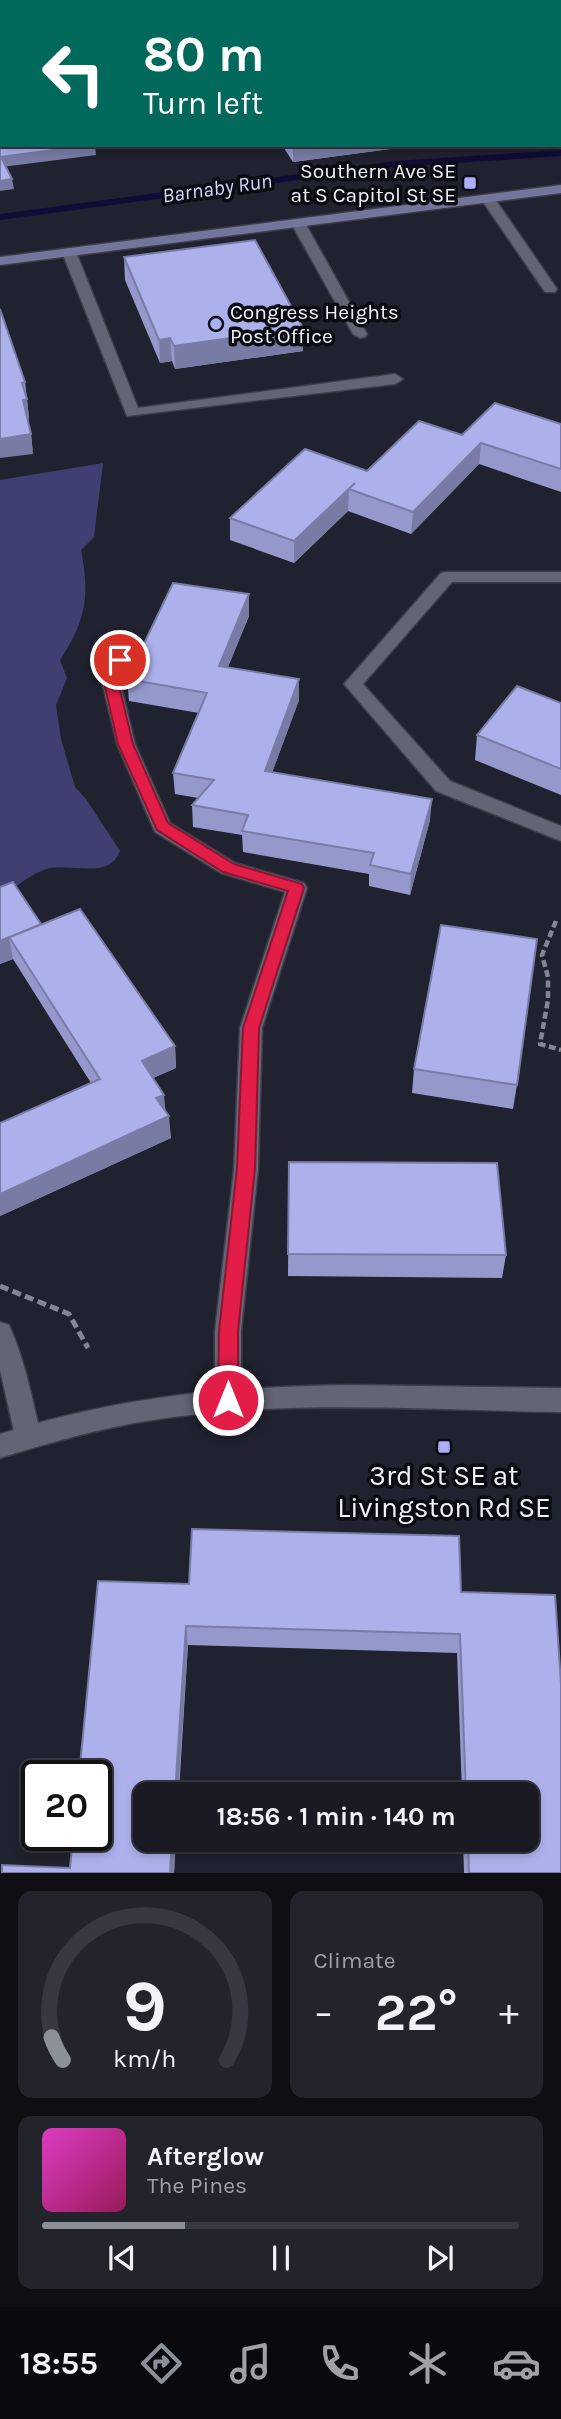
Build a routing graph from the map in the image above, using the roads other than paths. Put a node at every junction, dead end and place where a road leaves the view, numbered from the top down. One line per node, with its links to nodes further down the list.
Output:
1 (561, 190): 2 (main road)
2 (488, 198): 3 (main road); 6 (street)
3 (299, 223): 4 (main road); 7 (street)
4 (69, 252): 5 (main road); 8 (street)
5 (0, 261)
6 (550, 289)
7 (360, 334)
8 (395, 379)
9 (561, 577): 11 (street)
10 (131, 642): 13 (street)
11 (561, 834)
12 (0, 1333): 15 (street)
13 (228, 1400): 14 (street); 15 (street)
14 (561, 1400)
15 (28, 1436): 16 (street)
16 (0, 1446)

